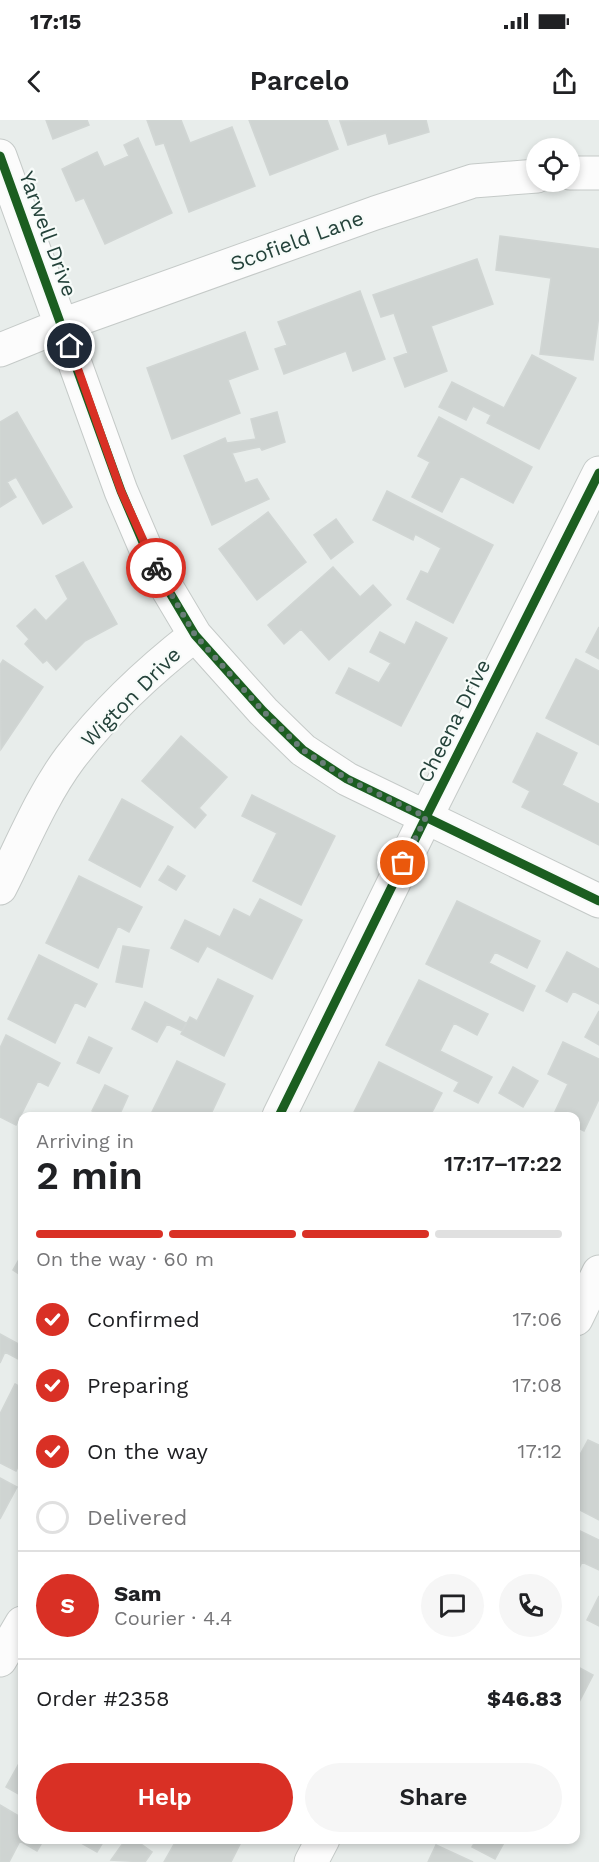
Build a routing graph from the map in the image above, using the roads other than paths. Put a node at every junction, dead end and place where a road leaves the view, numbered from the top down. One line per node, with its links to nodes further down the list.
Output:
1 (0, 156): 5 (street, Yarwell Drive)
2 (580, 173): 3 (street)
3 (599, 173)
4 (526, 177): 5 (street, Scofield Lane)
5 (62, 325): 6 (street, Yarwell Drive); 8 (street)
6 (0, 350)
7 (599, 473): 9 (street, Cheena Drive)
8 (195, 635): 9 (street); 10 (street, Wigton Drive)
9 (426, 817): 11 (street); 12 (street, Cheena Drive)
10 (0, 888)
11 (599, 901)
12 (281, 1112)
13 (599, 1272): 14 (street)
14 (580, 1311)
15 (18, 1630): 16 (street)
16 (0, 1660)
17 (320, 1844): 18 (street)
18 (311, 1862)

